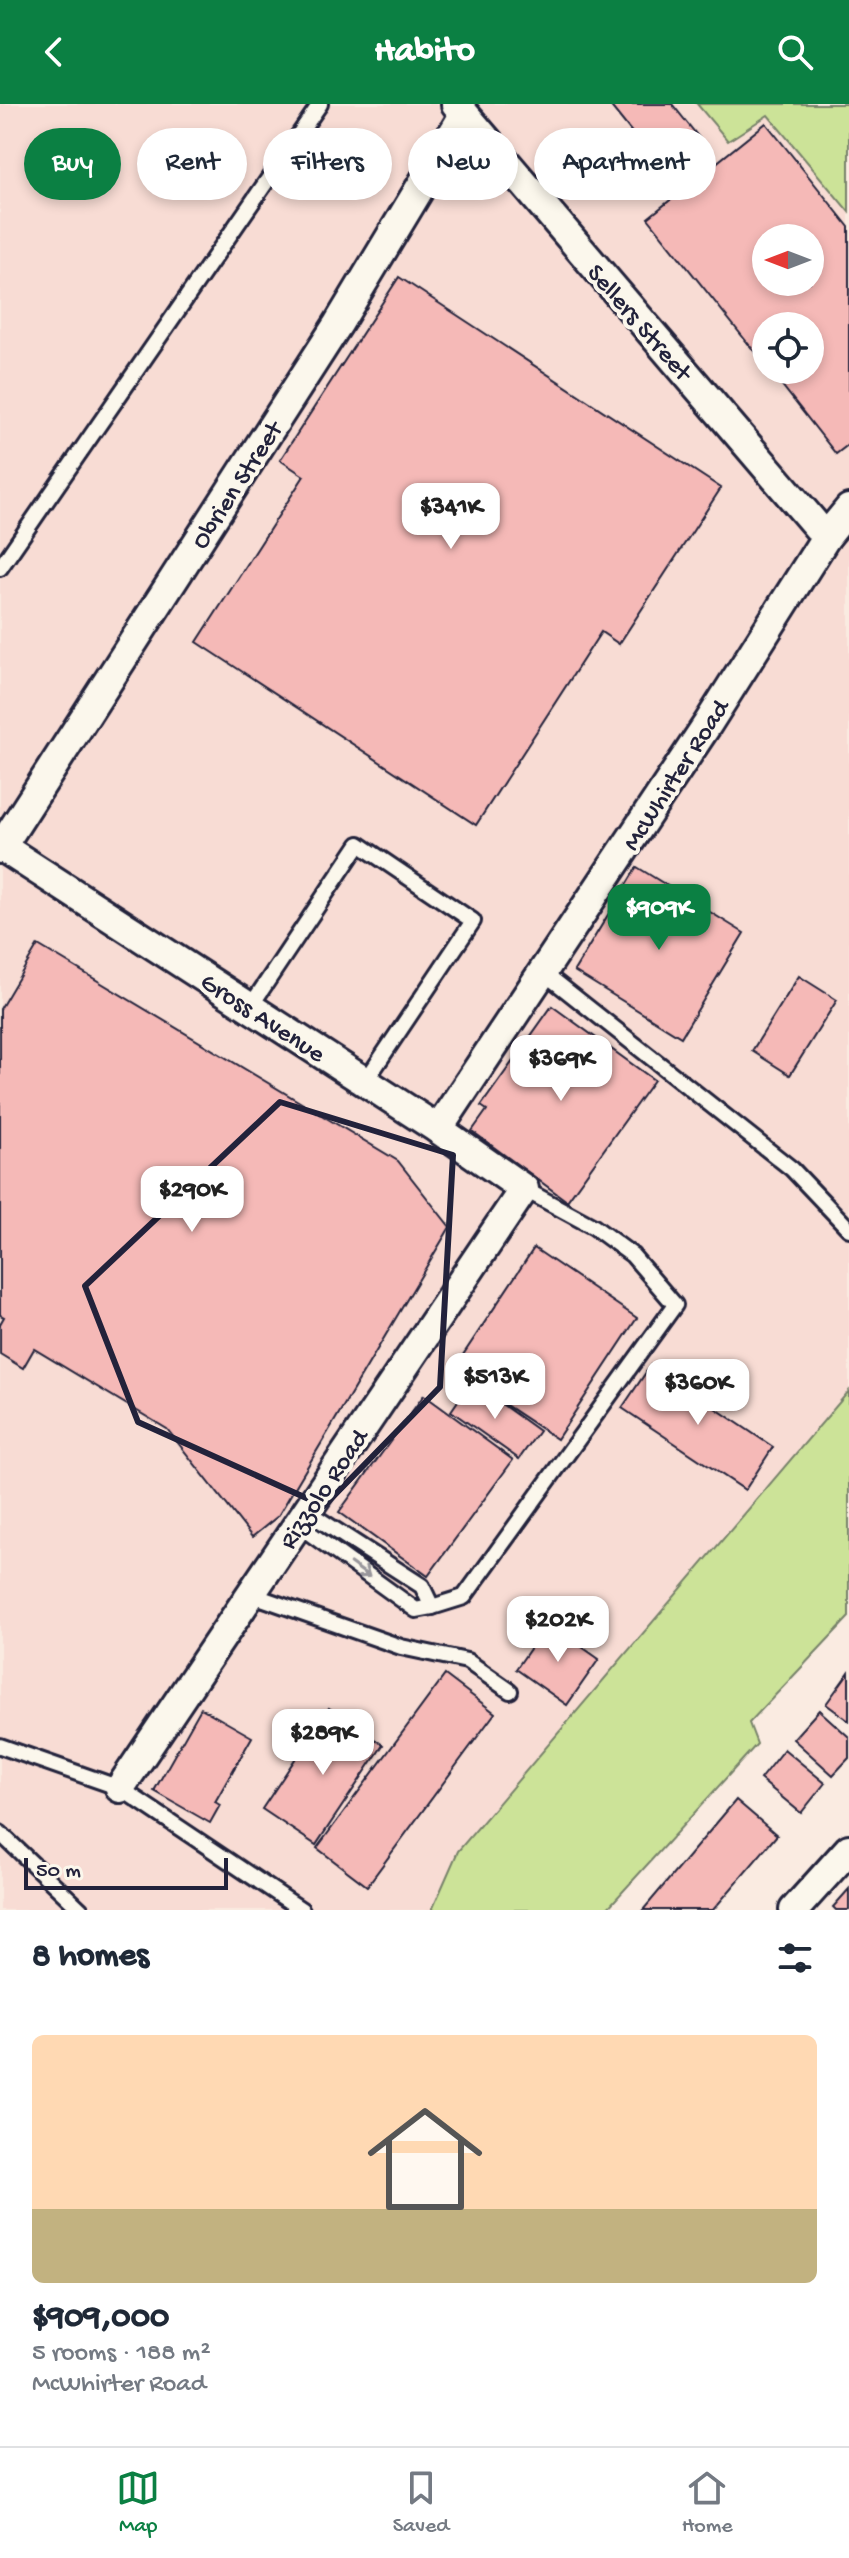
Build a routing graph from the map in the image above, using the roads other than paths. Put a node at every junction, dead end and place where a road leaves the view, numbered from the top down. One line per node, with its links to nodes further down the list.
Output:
1 (320, 104): 5 (lane)
2 (460, 110): 4 (street, Sellers Street); 6 (street, Obrien Street)
3 (849, 509): 4 (street, McWhirter Road)
4 (826, 537): 7 (street, McWhirter Road)
5 (0, 568)
6 (1, 847): 8 (street, Gross Avenue)
7 (543, 972): 10 (street, McWhirter Road); 12 (lane)
8 (250, 1007): 9 (street, Gross Avenue); 9 (lane)
9 (365, 1082): 10 (street, Gross Avenue)
10 (438, 1129): 11 (street, Gross Avenue)
11 (524, 1189): 13 (street, Rizzolo Road); 15 (lane)
12 (849, 1229)
13 (302, 1517): 14 (street, Rizzolo Road); 15 (lane); 15 (lane, one-way to 15)
14 (250, 1594): 16 (lane); 18 (street, Rizzolo Road)
15 (432, 1607)
16 (510, 1691)
17 (0, 1746): 18 (lane)
18 (120, 1788): 22 (lane)
19 (0, 1833): 21 (lane)
20 (849, 1849): 23 (street)
21 (81, 1910)
22 (302, 1910)
23 (794, 1910)

